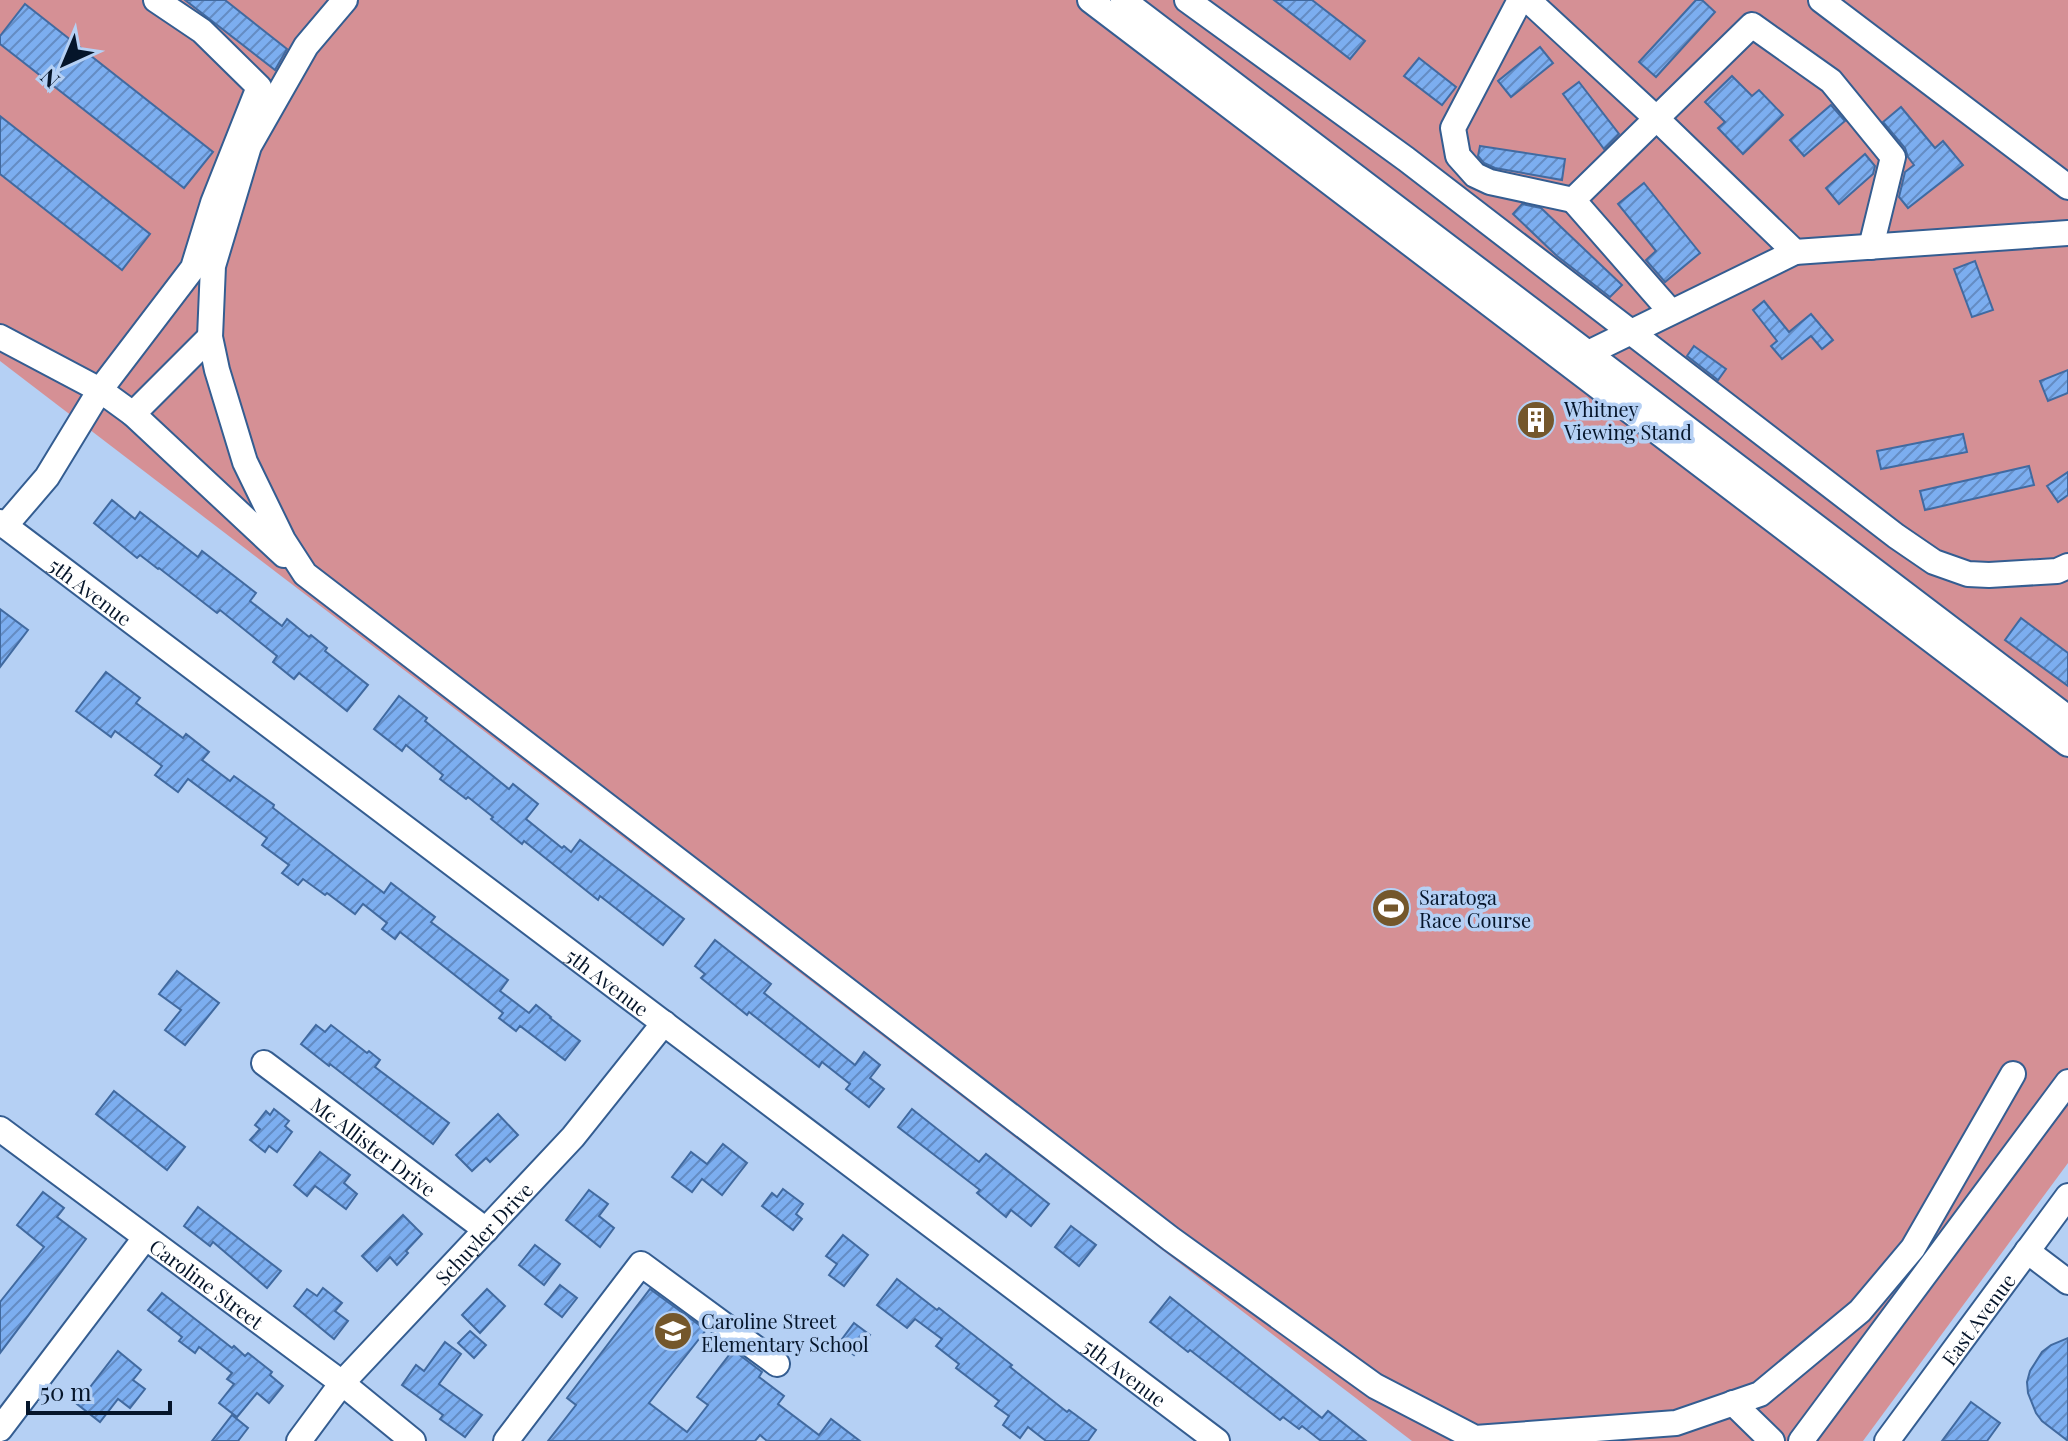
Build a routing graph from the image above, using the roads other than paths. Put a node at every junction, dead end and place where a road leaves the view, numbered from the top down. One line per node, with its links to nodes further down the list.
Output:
1 (156, 0): 21 (street)
2 (345, 0): 19 (street)
3 (1090, 0): 9 (street)
4 (1123, 0): 9 (street)
5 (1187, 0): 17 (street)
6 (1520, 0): 12 (street)
7 (1528, 0): 10 (street)
8 (1821, 0): 11 (street)
9 (1141, 26): 20 (street)
10 (1657, 119): 12 (street); 14 (street); 15 (street)
11 (2068, 187)
12 (1573, 200): 16 (street)
13 (2068, 233): 14 (street)
14 (1871, 247): 15 (street)
15 (1795, 252): 16 (street)
16 (1671, 312): 17 (street)
17 (1630, 332): 20 (street); 24 (street)
18 (0, 337): 21 (street)
19 (210, 337): 22 (street); 25 (street)
20 (1577, 358): 26 (street)
21 (100, 390): 22 (street); 23 (street)
22 (133, 414): 25 (street)
23 (3, 524): 29 (street, 5th Avenue)
24 (2068, 566)
25 (305, 574): 41 (street)
26 (1948, 640): 27 (street); 28 (street)
27 (2068, 718)
28 (2068, 744)
29 (664, 1023): 35 (street, Schuyler Drive); 46 (street, 5th Avenue)
30 (264, 1063): 35 (street, Mc Allister Drive)
31 (2013, 1074): 41 (street)
32 (2068, 1082): 48 (street)
33 (0, 1129): 36 (street, Caroline Street)
34 (2068, 1196): 37 (street, East Avenue)
35 (486, 1230): 40 (street, Schuyler Drive)
36 (145, 1238): 40 (street, Caroline Street); 42 (street)
37 (2027, 1251): 38 (street); 49 (street, East Avenue)
38 (2068, 1282)
39 (777, 1364): 45 (street)
40 (342, 1383): 43 (street, Schuyler Drive); 44 (street, Caroline Street)
41 (1733, 1403): 47 (street)
42 (0, 1429)
43 (299, 1441)
44 (413, 1441)
45 (506, 1441)
46 (1217, 1441)
47 (1772, 1441)
48 (1801, 1441)
49 (1887, 1441)

